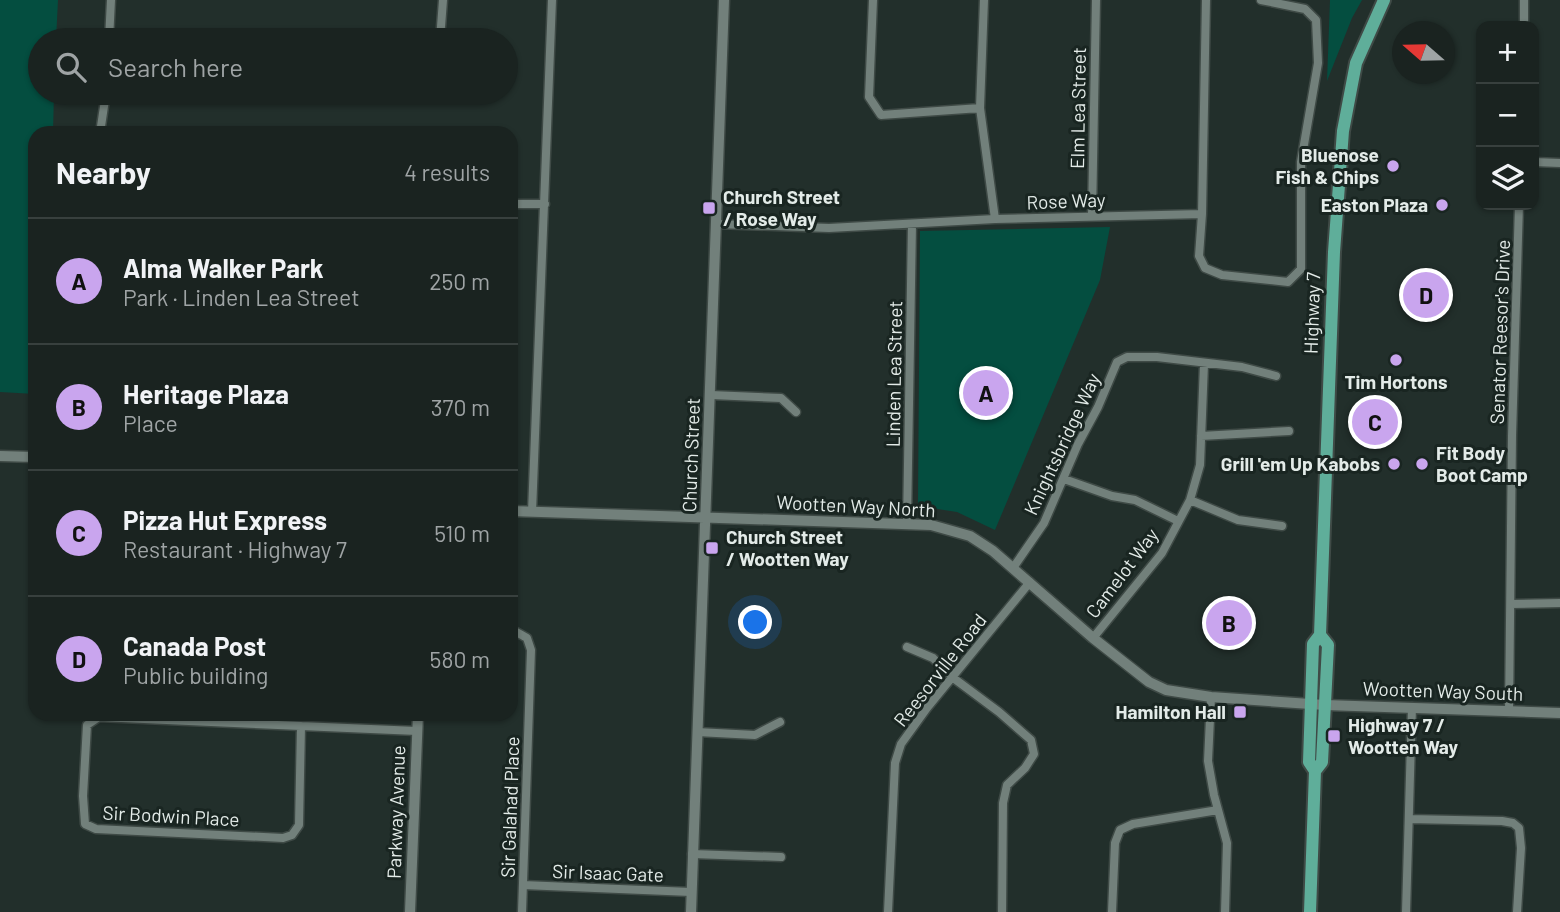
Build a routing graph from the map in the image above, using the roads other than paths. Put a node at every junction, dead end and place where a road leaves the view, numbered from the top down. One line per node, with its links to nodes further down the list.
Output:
1 (111, 0): 13 (street)
2 (443, 0): 14 (street)
3 (552, 0): 21 (street)
4 (724, 0): 26 (street, Church Street)
5 (873, 0): 16 (street)
6 (984, 0): 16 (street)
7 (1096, 0): 24 (street, Elm Lea Street)
8 (1206, 0): 23 (street)
9 (1261, 0): 23 (street)
10 (1384, 0): 49 (main road, Highway 7)
11 (1524, 0): 12 (street)
12 (1524, 21)
13 (110, 28)
14 (441, 28)
15 (104, 105): 17 (street)
16 (980, 108): 25 (street)
17 (101, 126)
18 (1539, 162): 19 (street)
19 (1560, 163)
20 (518, 204): 21 (street)
21 (545, 204): 39 (street)
22 (1519, 210): 47 (street, Senator Reesor's Drive)
23 (1202, 214): 24 (street, Rose Way)
24 (1092, 216): 25 (street, Rose Way)
25 (995, 219): 27 (street, Rose Way)
26 (717, 223): 27 (street, Rose Way); 30 (street, Church Street)
27 (912, 224): 42 (street, Linden Lea Street)
28 (1204, 363): 29 (street, Knightsbridge Way); 33 (street, Camelot Way); 36 (street, Knightsbridge Way)
29 (1276, 376)
30 (711, 395): 31 (street); 40 (street, Church Street)
31 (796, 412)
32 (1289, 431): 33 (street)
33 (1201, 436): 37 (street, Camelot Way)
34 (0, 456): 35 (street)
35 (28, 457)
36 (1064, 479): 41 (street); 44 (street, Knightsbridge Way)
37 (1190, 500): 41 (street, Camelot Way); 43 (street)
38 (518, 511): 39 (street, Wootten Way North)
39 (532, 512): 40 (street, Wootten Way North)
40 (706, 517): 42 (street, Wootten Way North); 65 (street, Church Street)
41 (1178, 521): 50 (street, Camelot Way)
42 (907, 524): 44 (street, Wootten Way North)
43 (1282, 526)
44 (1013, 568): 45 (street, Wootten Way North)
45 (1030, 582): 50 (street, Wootten Way North); 52 (street, Reesorville Road)
46 (1560, 603): 47 (street)
47 (1511, 604): 57 (street, Senator Reesor's Drive)
48 (518, 633): 71 (street, Sir Galahad Place)
49 (1320, 635): 54 (main road, Highway 7); 55 (main road, Highway 7)
50 (1093, 638): 53 (street, Wootten Way North)
51 (907, 646): 52 (street)
52 (951, 677): 76 (street, Reesorville Road); 77 (street)
53 (1211, 697): 54 (street, Wootten Way North); 67 (street)
54 (1311, 703): 55 (street, Wootten Way South); 66 (main road, Highway 7)
55 (1325, 705): 56 (street, Wootten Way South); 66 (main road, Highway 7)
56 (1412, 707): 57 (street, Wootten Way South); 68 (street)
57 (1509, 712): 58 (street, Wootten Way South)
58 (1560, 713)
59 (93, 721): 63 (street, Sir Bodwin Place)
60 (189, 721): 63 (street, Sir Bodwin Place)
61 (418, 721): 64 (street, Parkway Avenue)
62 (780, 722): 65 (street)
63 (301, 726): 64 (street, Sir Bodwin Place)
64 (417, 731): 73 (street, Parkway Avenue)
65 (697, 732): 69 (street, Church Street)
66 (1315, 771): 80 (main road, Highway 7)
67 (1218, 810): 78 (street); 79 (street)
68 (1409, 819): 81 (street); 82 (street)
69 (692, 854): 70 (street); 72 (street, Church Street)
70 (781, 857)
71 (523, 886): 72 (street, Sir Isaac Gate); 74 (street, Sir Galahad Place)
72 (691, 892): 75 (street, Church Street)
73 (410, 912)
74 (522, 912)
75 (691, 912)
76 (888, 912)
77 (1002, 912)
78 (1112, 912)
79 (1225, 912)
80 (1310, 912)
81 (1406, 912)
82 (1517, 912)

